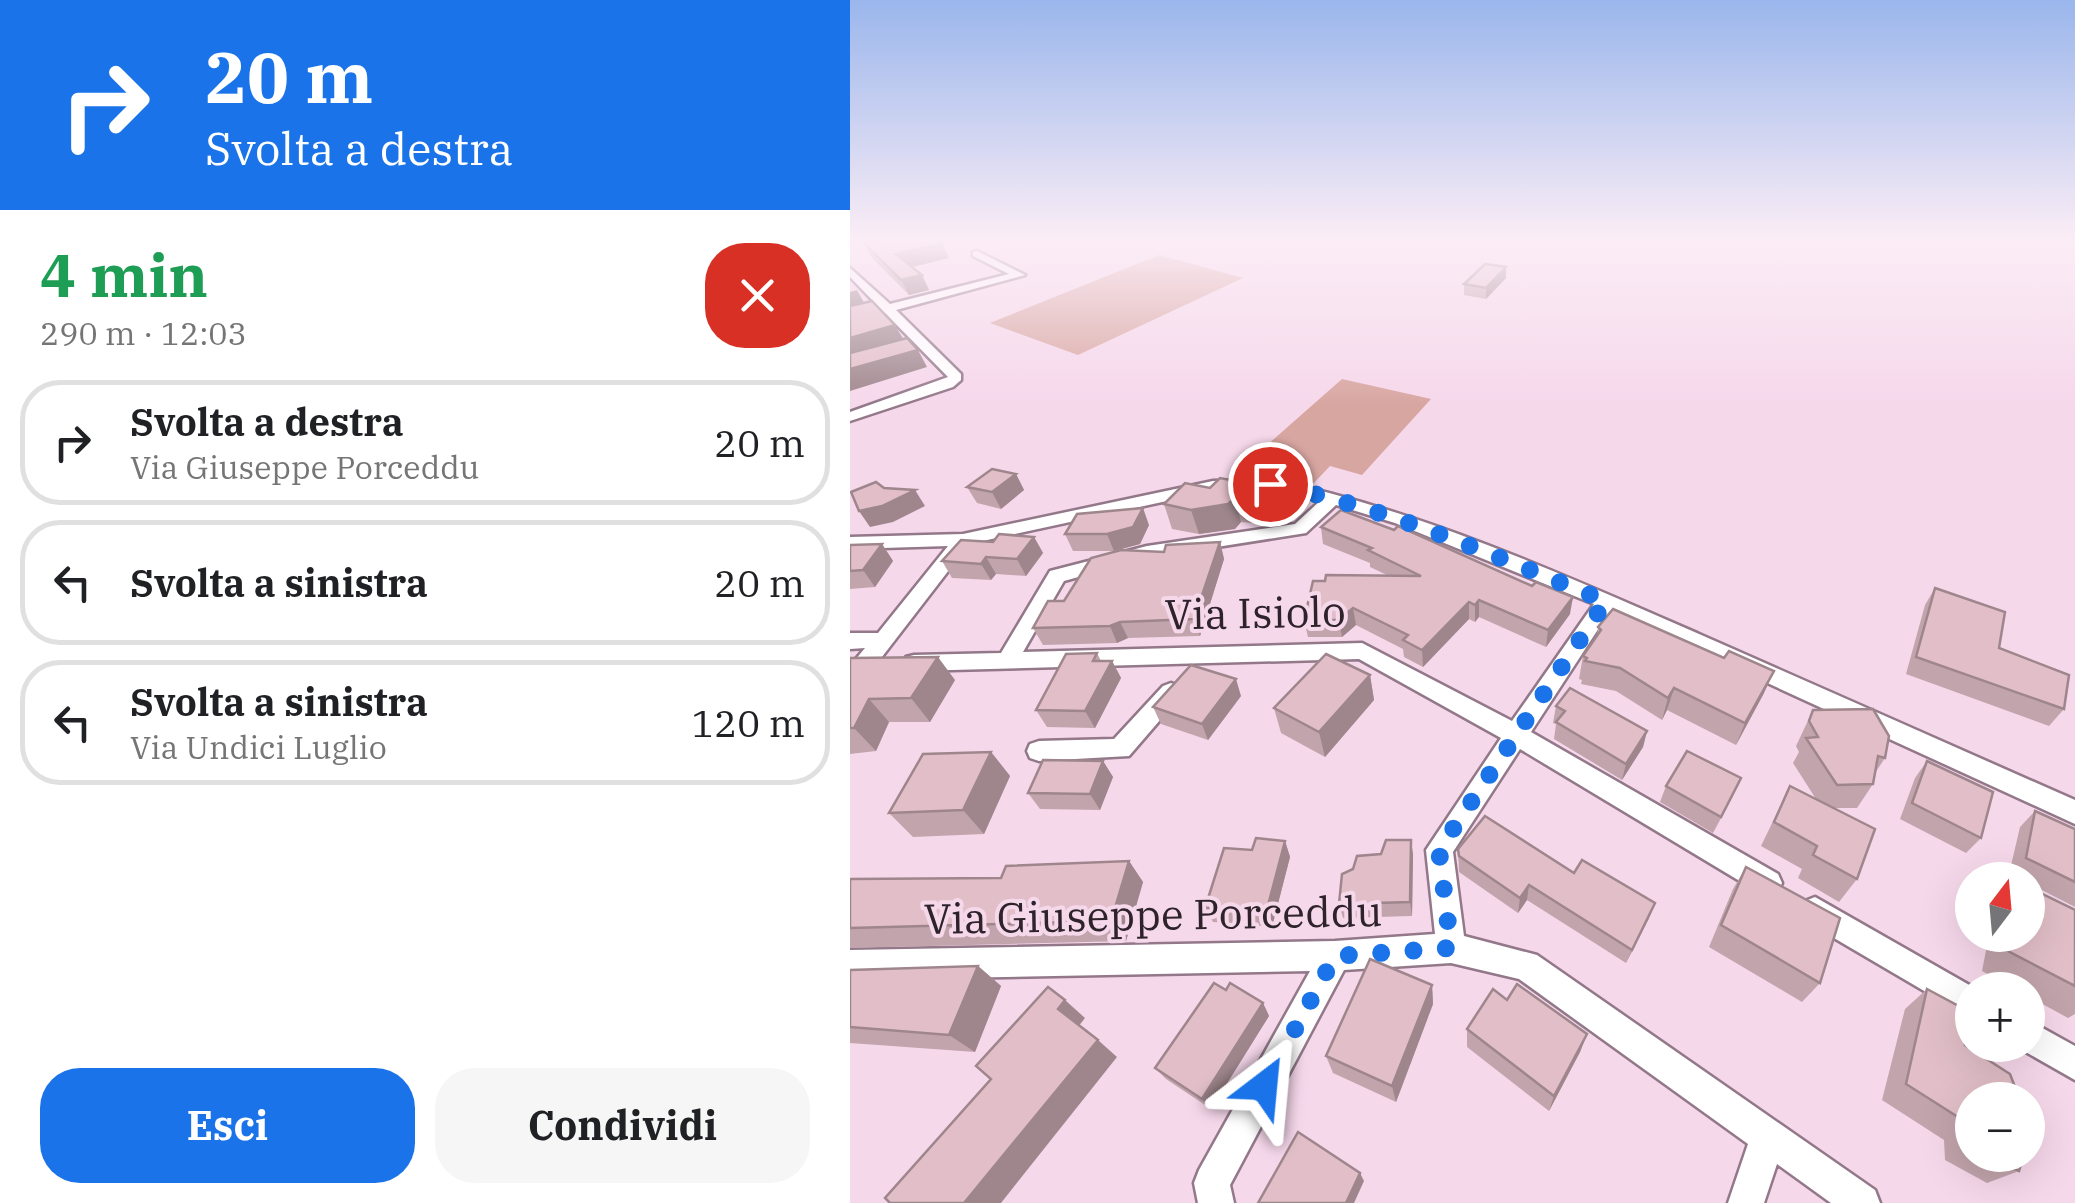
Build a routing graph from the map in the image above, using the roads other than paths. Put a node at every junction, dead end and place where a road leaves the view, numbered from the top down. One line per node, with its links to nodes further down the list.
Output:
1 (875, 293): 3 (street)
2 (946, 293): 3 (street)
3 (890, 307): 4 (street); 5 (street)
4 (850, 318)
5 (928, 344): 6 (street); 7 (street)
6 (912, 349)
7 (850, 417)
8 (1333, 498): 9 (street); 11 (street); 15 (street)
9 (963, 540): 10 (street); 13 (street)
10 (850, 544)
11 (1606, 601): 17 (street); 19 (street)
12 (850, 640): 13 (street)
13 (885, 640): 16 (street)
14 (1203, 655): 15 (street, Via Isiolo); 17 (street, Via Isiolo); 18 (street)
15 (1008, 660): 16 (street, Via Isiolo)
16 (858, 673)
17 (1516, 735): 20 (street); 23 (street, Via Isiolo)
18 (1039, 751)
19 (2075, 812)
20 (1451, 948): 21 (street, Via Giuseppe Porceddu); 26 (street, Via Giuseppe Porceddu)
21 (1335, 956): 22 (street, Via Giuseppe Porceddu); 27 (street)
22 (850, 966)
23 (1955, 994)
24 (2045, 1046): 25 (street)
25 (2075, 1064)
26 (1768, 1137): 28 (street); 29 (street, Via Giuseppe Porceddu)
27 (1216, 1203)
28 (1746, 1203)
29 (1862, 1203)

